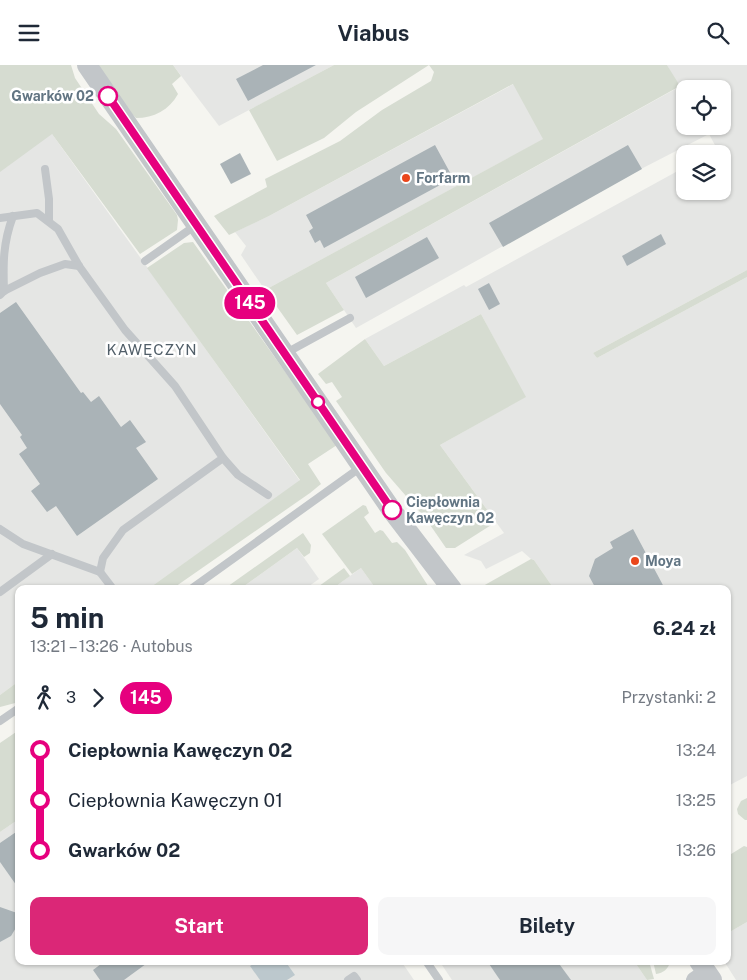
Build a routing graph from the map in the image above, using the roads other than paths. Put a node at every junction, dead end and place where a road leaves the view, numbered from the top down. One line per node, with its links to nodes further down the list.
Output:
1 (87, 65): 6 (street)
2 (46, 169): 5 (lane)
3 (13, 216): 4 (lane); 5 (lane); 9 (lane)
4 (0, 218)
5 (48, 221): 8 (lane)
6 (196, 225): 7 (lane); 11 (street)
7 (145, 261)
8 (79, 266): 9 (lane); 12 (lane)
9 (2, 293)
10 (350, 318): 11 (lane)
11 (284, 354): 13 (street)
12 (223, 458): 14 (lane); 17 (lane)
13 (362, 466): 19 (lane); 20 (street)
14 (268, 495)
15 (0, 529): 16 (lane)
16 (52, 555): 17 (lane); 21 (lane)
17 (100, 572): 18 (lane)
18 (110, 585)
19 (197, 585)
20 (449, 585)
21 (0, 591)
22 (15, 711): 23 (lane)
23 (0, 721)
24 (429, 965): 27 (lane)
25 (348, 980): 26 (lane)
26 (357, 980)
27 (439, 980)

